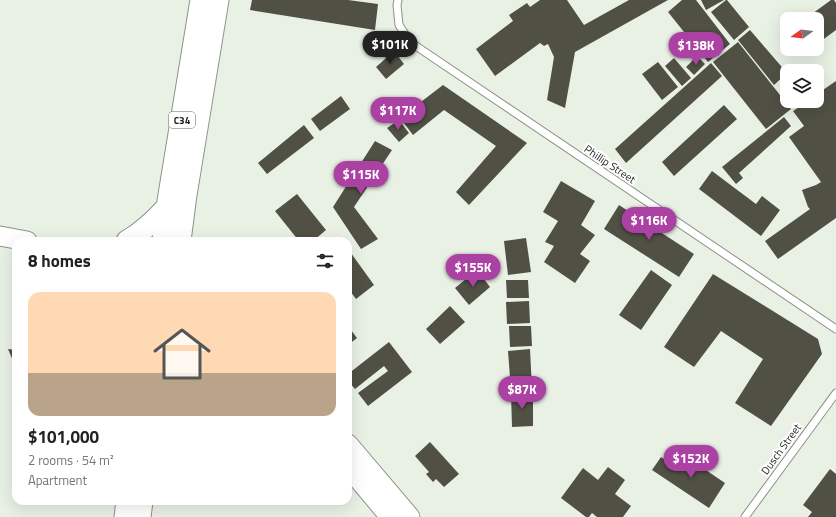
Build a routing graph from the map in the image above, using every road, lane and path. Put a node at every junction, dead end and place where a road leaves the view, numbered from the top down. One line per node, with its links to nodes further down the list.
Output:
1 (202, 0): 5 (main road, C34)
2 (218, 0): 4 (main road, C34)
3 (398, 0): 12 (lane, Phillip Street)
4 (186, 195): 9 (main road, C34); 10 (main road)
5 (168, 208): 7 (main road); 8 (main road, C34)
6 (0, 236): 11 (street)
7 (134, 237)
8 (164, 237)
9 (181, 237)
10 (194, 237)
11 (12, 238)
12 (836, 329)
13 (836, 393): 22 (lane, Dusch Street)
14 (352, 449): 21 (street)
15 (352, 472): 20 (street)
16 (126, 505): 18 (main road)
17 (142, 505): 19 (main road)
18 (125, 517)
19 (140, 517)
20 (390, 517)
21 (410, 517)
22 (745, 517)

